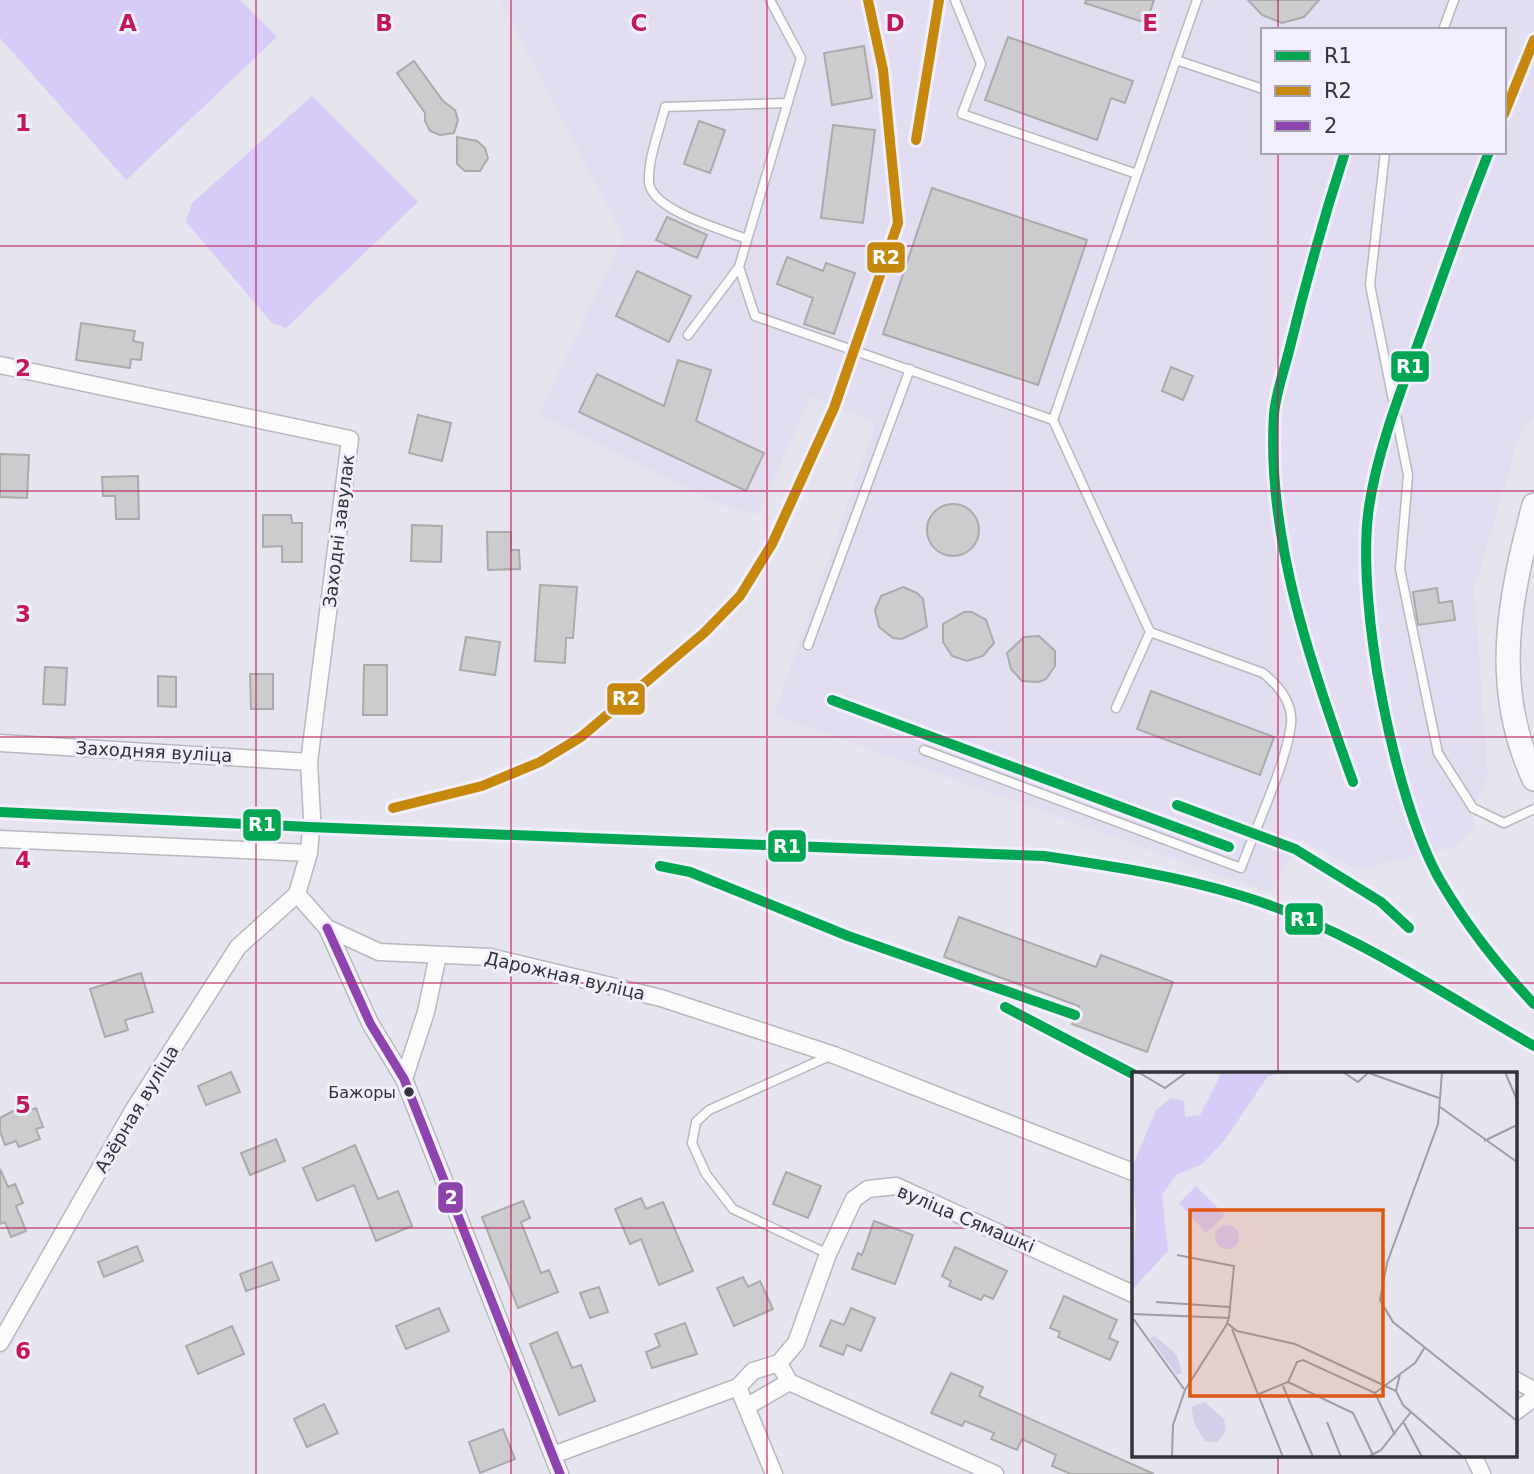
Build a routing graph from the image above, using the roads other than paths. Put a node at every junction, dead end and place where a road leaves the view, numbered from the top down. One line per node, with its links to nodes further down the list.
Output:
1 (770, 0): 8 (lane)
2 (955, 0): 10 (lane)
3 (1197, 0): 6 (lane)
4 (1454, 0): 5 (lane)
5 (1444, 28)
6 (1176, 60): 7 (lane); 10 (lane)
7 (1261, 88)
8 (788, 103): 11 (lane); 11 (lane)
9 (1385, 154): 25 (lane)
10 (1137, 174): 16 (lane)
11 (747, 239): 12 (lane)
12 (739, 267): 13 (lane); 15 (lane)
13 (688, 335)
14 (0, 365): 23 (street, Заходні завулак)
15 (910, 369): 16 (lane); 19 (lane)
16 (1053, 420): 18 (lane)
17 (1534, 505): 24 (main road)
18 (1150, 632): 20 (lane); 22 (lane)
19 (808, 645)
20 (1116, 708)
21 (0, 743): 23 (street, Заходняя вуліца)
22 (924, 750)
23 (309, 762): 27 (street, Заходні завулак)
24 (1534, 779)
25 (1534, 809)
26 (0, 839): 27 (street)
27 (309, 853): 28 (street)
28 (297, 894): 29 (street, Дарожная вуліца); 36 (street, Азёрная вуліца)
29 (327, 928): 30 (street, Дарожная вуліца); 32 (street)
30 (438, 955): 31 (street, Дарожная вуліца); 32 (street)
31 (834, 1055): 33 (street, Дарожная вуліца); 34 (lane)
32 (404, 1079): 45 (street)
33 (1132, 1172)
34 (828, 1254): 35 (street, вуліца Сямашкі); 37 (street, вуліца Сямашкі)
35 (1132, 1294)
36 (0, 1343)
37 (779, 1363): 39 (street); 40 (street)
38 (1516, 1381): 41 (street)
39 (789, 1382): 43 (street); 49 (street)
40 (737, 1387): 43 (street); 45 (street)
41 (1534, 1390)
42 (1534, 1398): 44 (street)
43 (746, 1407): 48 (street)
44 (1516, 1411)
45 (554, 1455): 47 (street)
46 (1473, 1456): 50 (street)
47 (560, 1474)
48 (774, 1474)
49 (995, 1474)
50 (1482, 1474)

